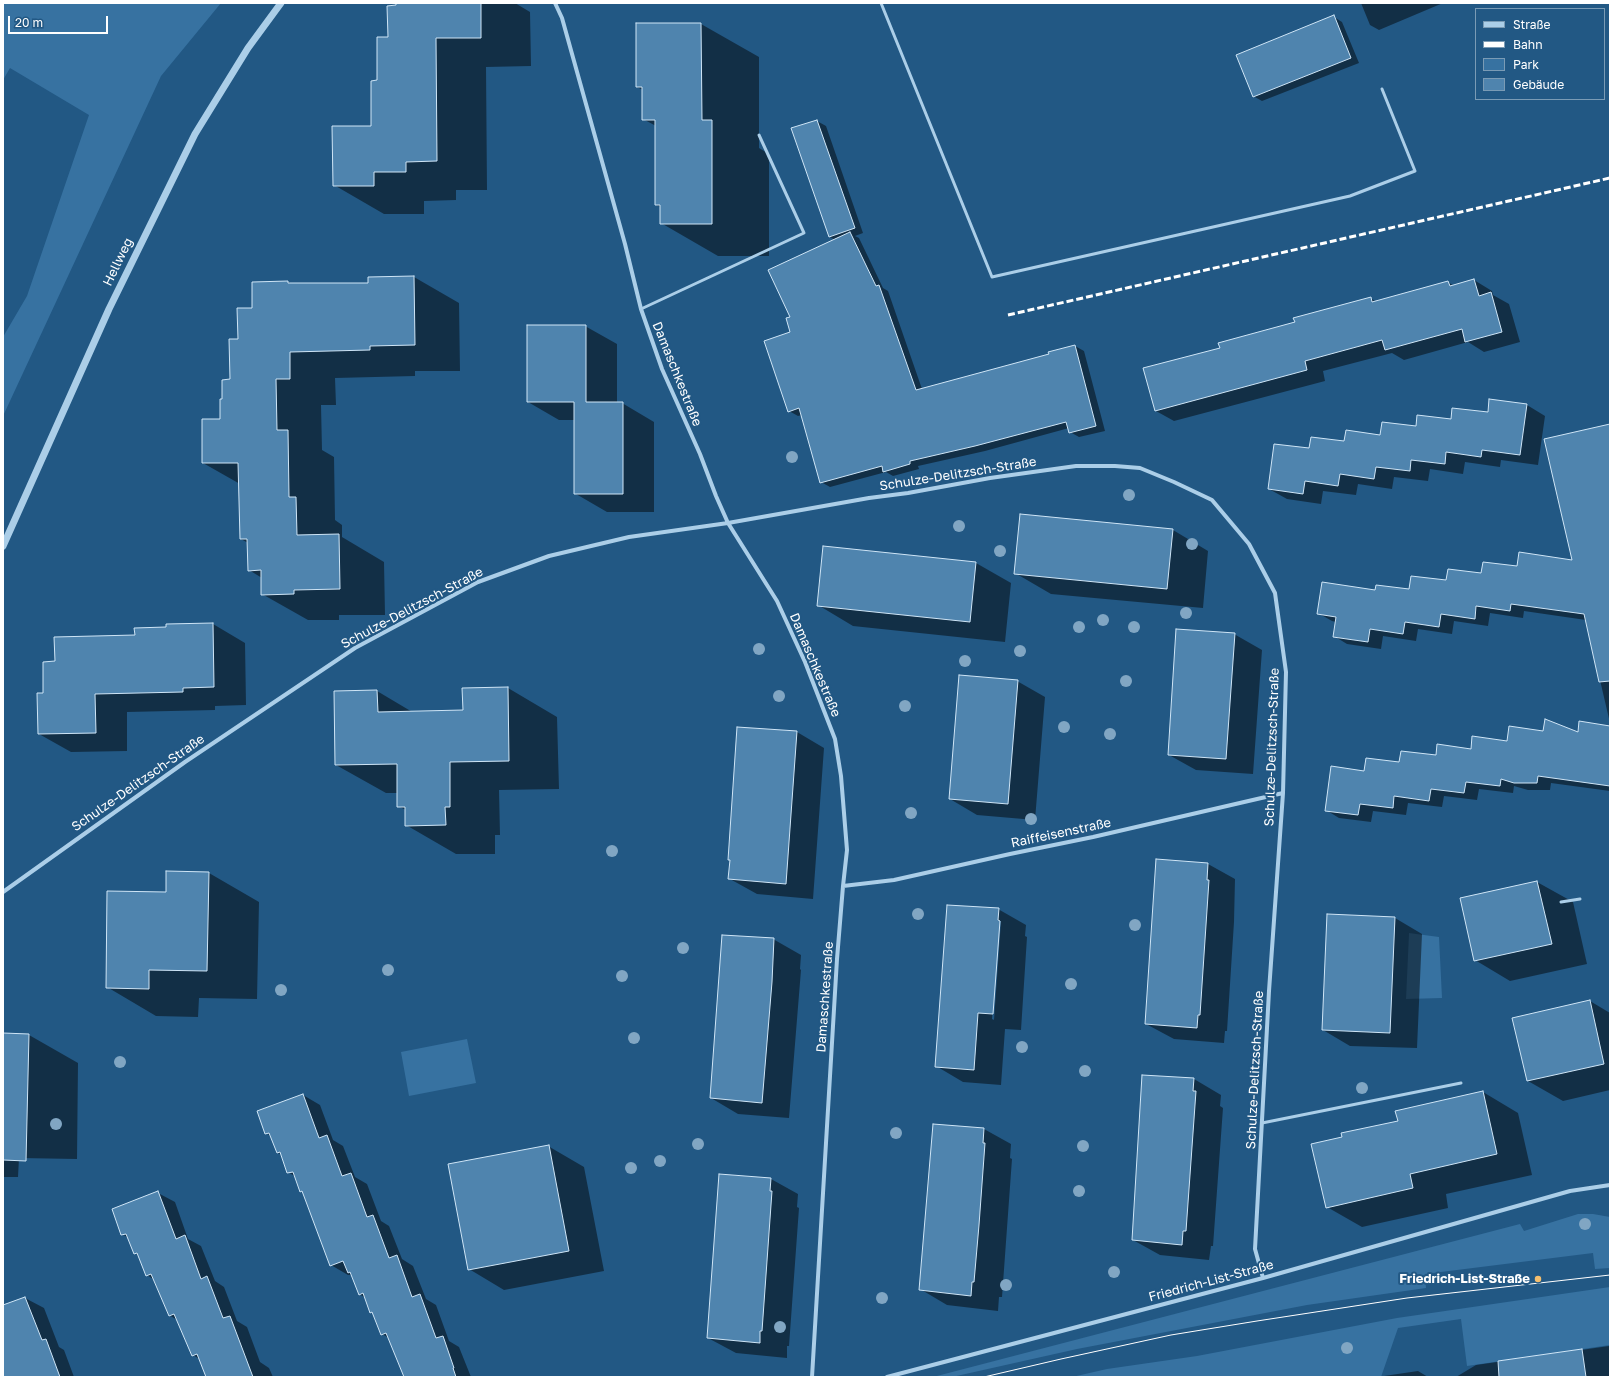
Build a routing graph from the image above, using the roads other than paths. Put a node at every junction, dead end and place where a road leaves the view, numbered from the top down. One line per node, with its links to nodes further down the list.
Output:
1 (281, 3): 8 (street, Hellweg)
2 (555, 3): 6 (street, Damaschkestraße)
3 (881, 3): 4 (lane)
4 (1382, 89)
5 (759, 135): 6 (lane)
6 (641, 309): 7 (street, Damaschkestraße)
7 (728, 523): 9 (street, Schulze-Delitzsch-Straße); 10 (street, Damaschkestraße); 11 (street, Schulze-Delitzsch-Straße)
8 (3, 546)
9 (1283, 793): 10 (street, Raiffeisenstraße); 15 (street, Schulze-Delitzsch-Straße)
10 (843, 886): 18 (street, Damaschkestraße)
11 (3, 892)
12 (1580, 899): 13 (lane)
13 (1561, 902)
14 (1461, 1083): 15 (lane)
15 (1262, 1123): 17 (street, Schulze-Delitzsch-Straße)
16 (1610, 1185): 17 (street, Friedrich-List-Straße)
17 (1263, 1278): 19 (street, Friedrich-List-Straße)
18 (812, 1377)
19 (887, 1377)

